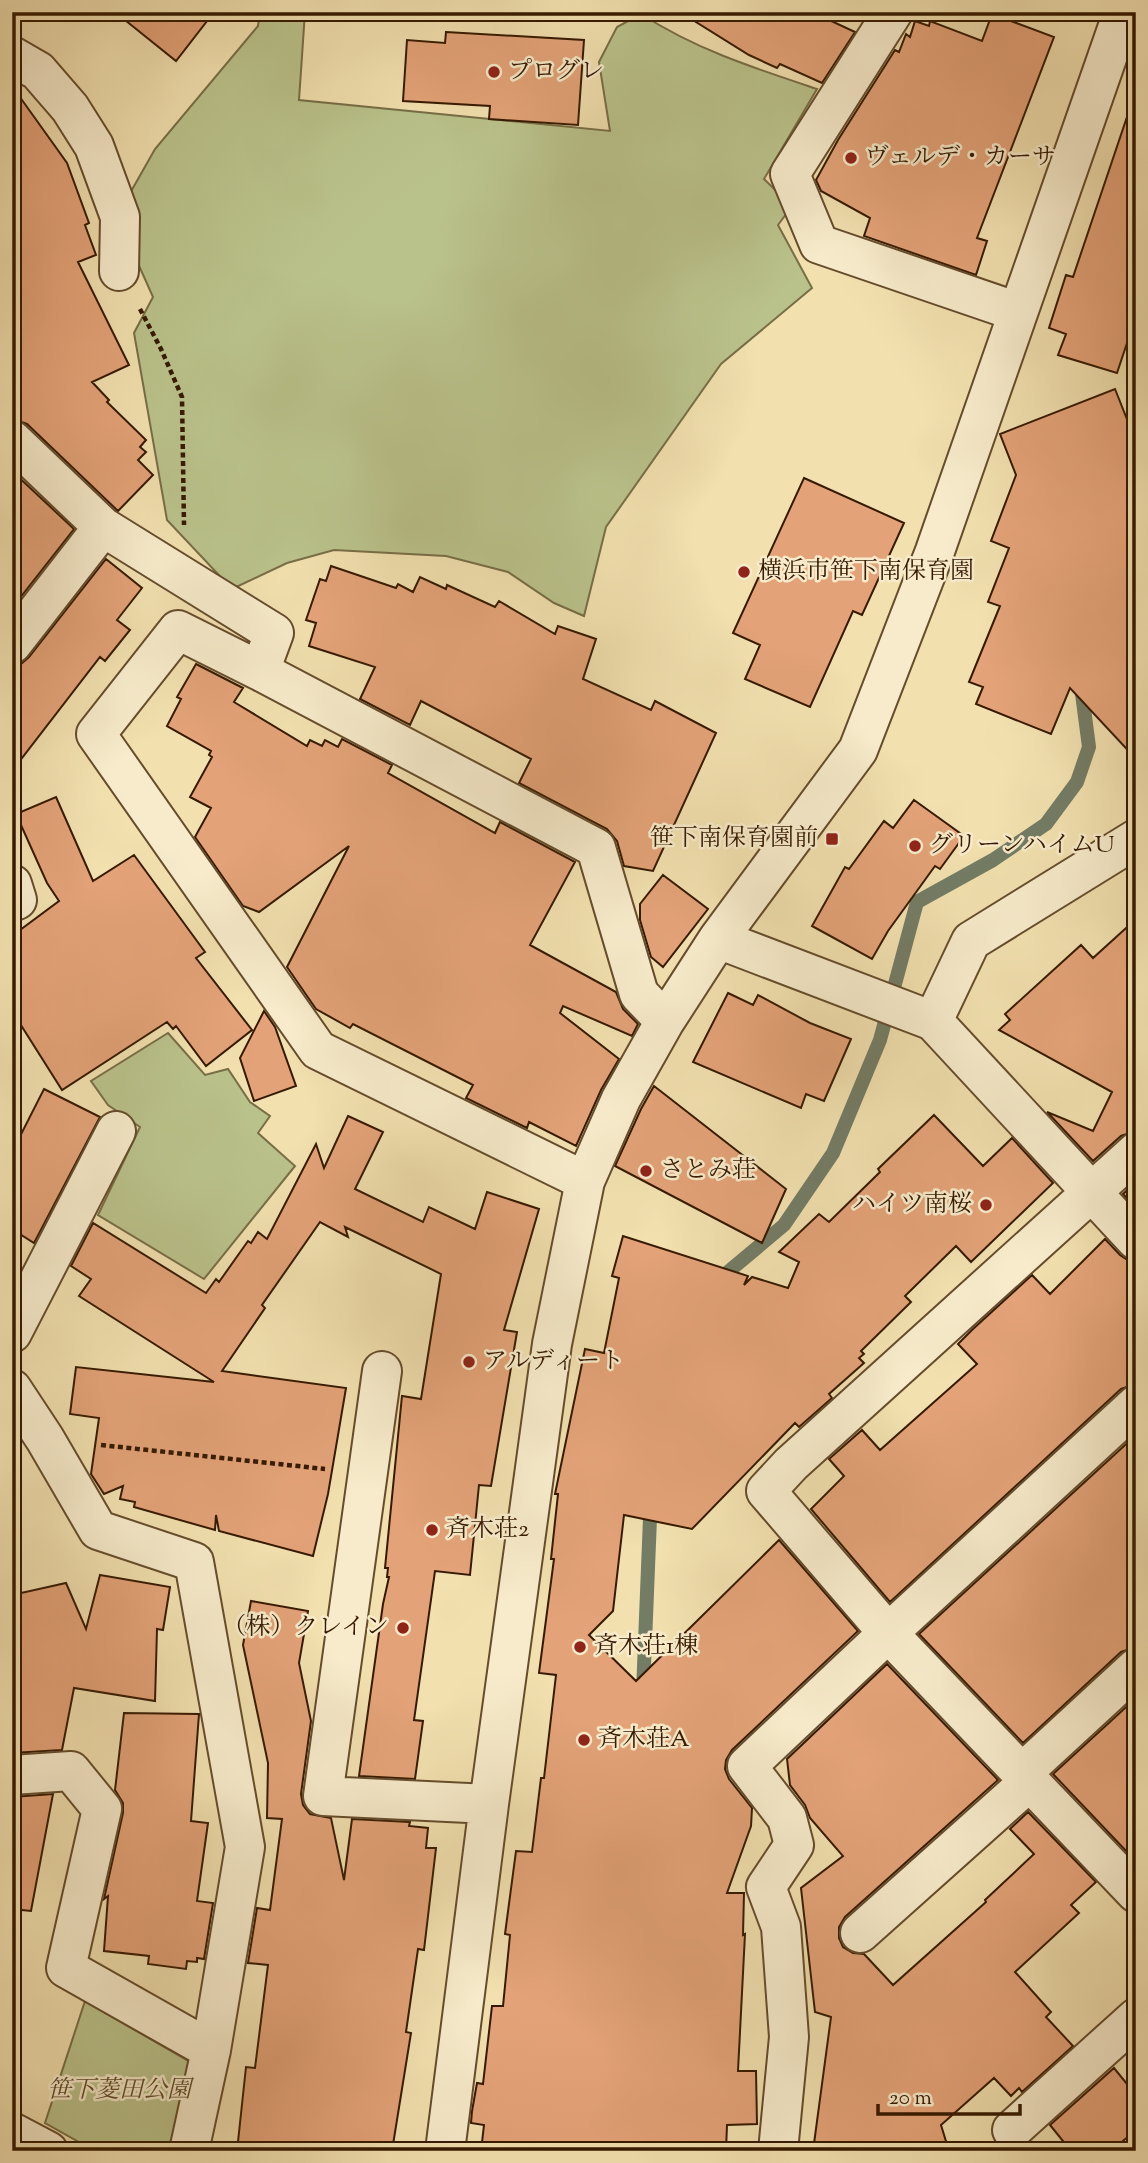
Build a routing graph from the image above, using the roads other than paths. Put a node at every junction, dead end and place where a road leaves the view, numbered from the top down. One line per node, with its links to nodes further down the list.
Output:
1 (893, 12): 5 (street)
2 (1123, 12): 5 (street)
3 (12, 56): 4 (street)
4 (119, 271)
5 (1018, 312): 11 (street)
6 (12, 440): 7 (street)
7 (103, 527): 8 (street); 9 (street)
8 (12, 644)
9 (260, 671): 13 (street); 16 (street)
10 (1136, 839): 12 (street)
11 (718, 939): 12 (street); 13 (street)
12 (926, 1019): 17 (street)
13 (665, 1021): 16 (street)
14 (116, 1131): 19 (street)
15 (1136, 1152): 17 (street)
16 (585, 1181): 27 (street)
17 (1092, 1193): 18 (street); 23 (street)
18 (1136, 1240)
19 (12, 1334)
20 (382, 1371): 27 (street)
21 (12, 1389): 31 (street)
22 (1136, 1405): 23 (street)
23 (888, 1633): 26 (street); 37 (street)
24 (1136, 1668): 26 (street)
25 (12, 1775): 31 (street)
26 (1026, 1777): 28 (street); 29 (street)
27 (489, 1804): 36 (street)
28 (1136, 1893)
29 (860, 1933)
30 (1136, 2018): 32 (street)
31 (211, 2050): 35 (street)
32 (1012, 2130)
33 (12, 2132): 34 (street)
34 (48, 2151)
35 (189, 2151)
36 (445, 2151)
37 (778, 2151)

